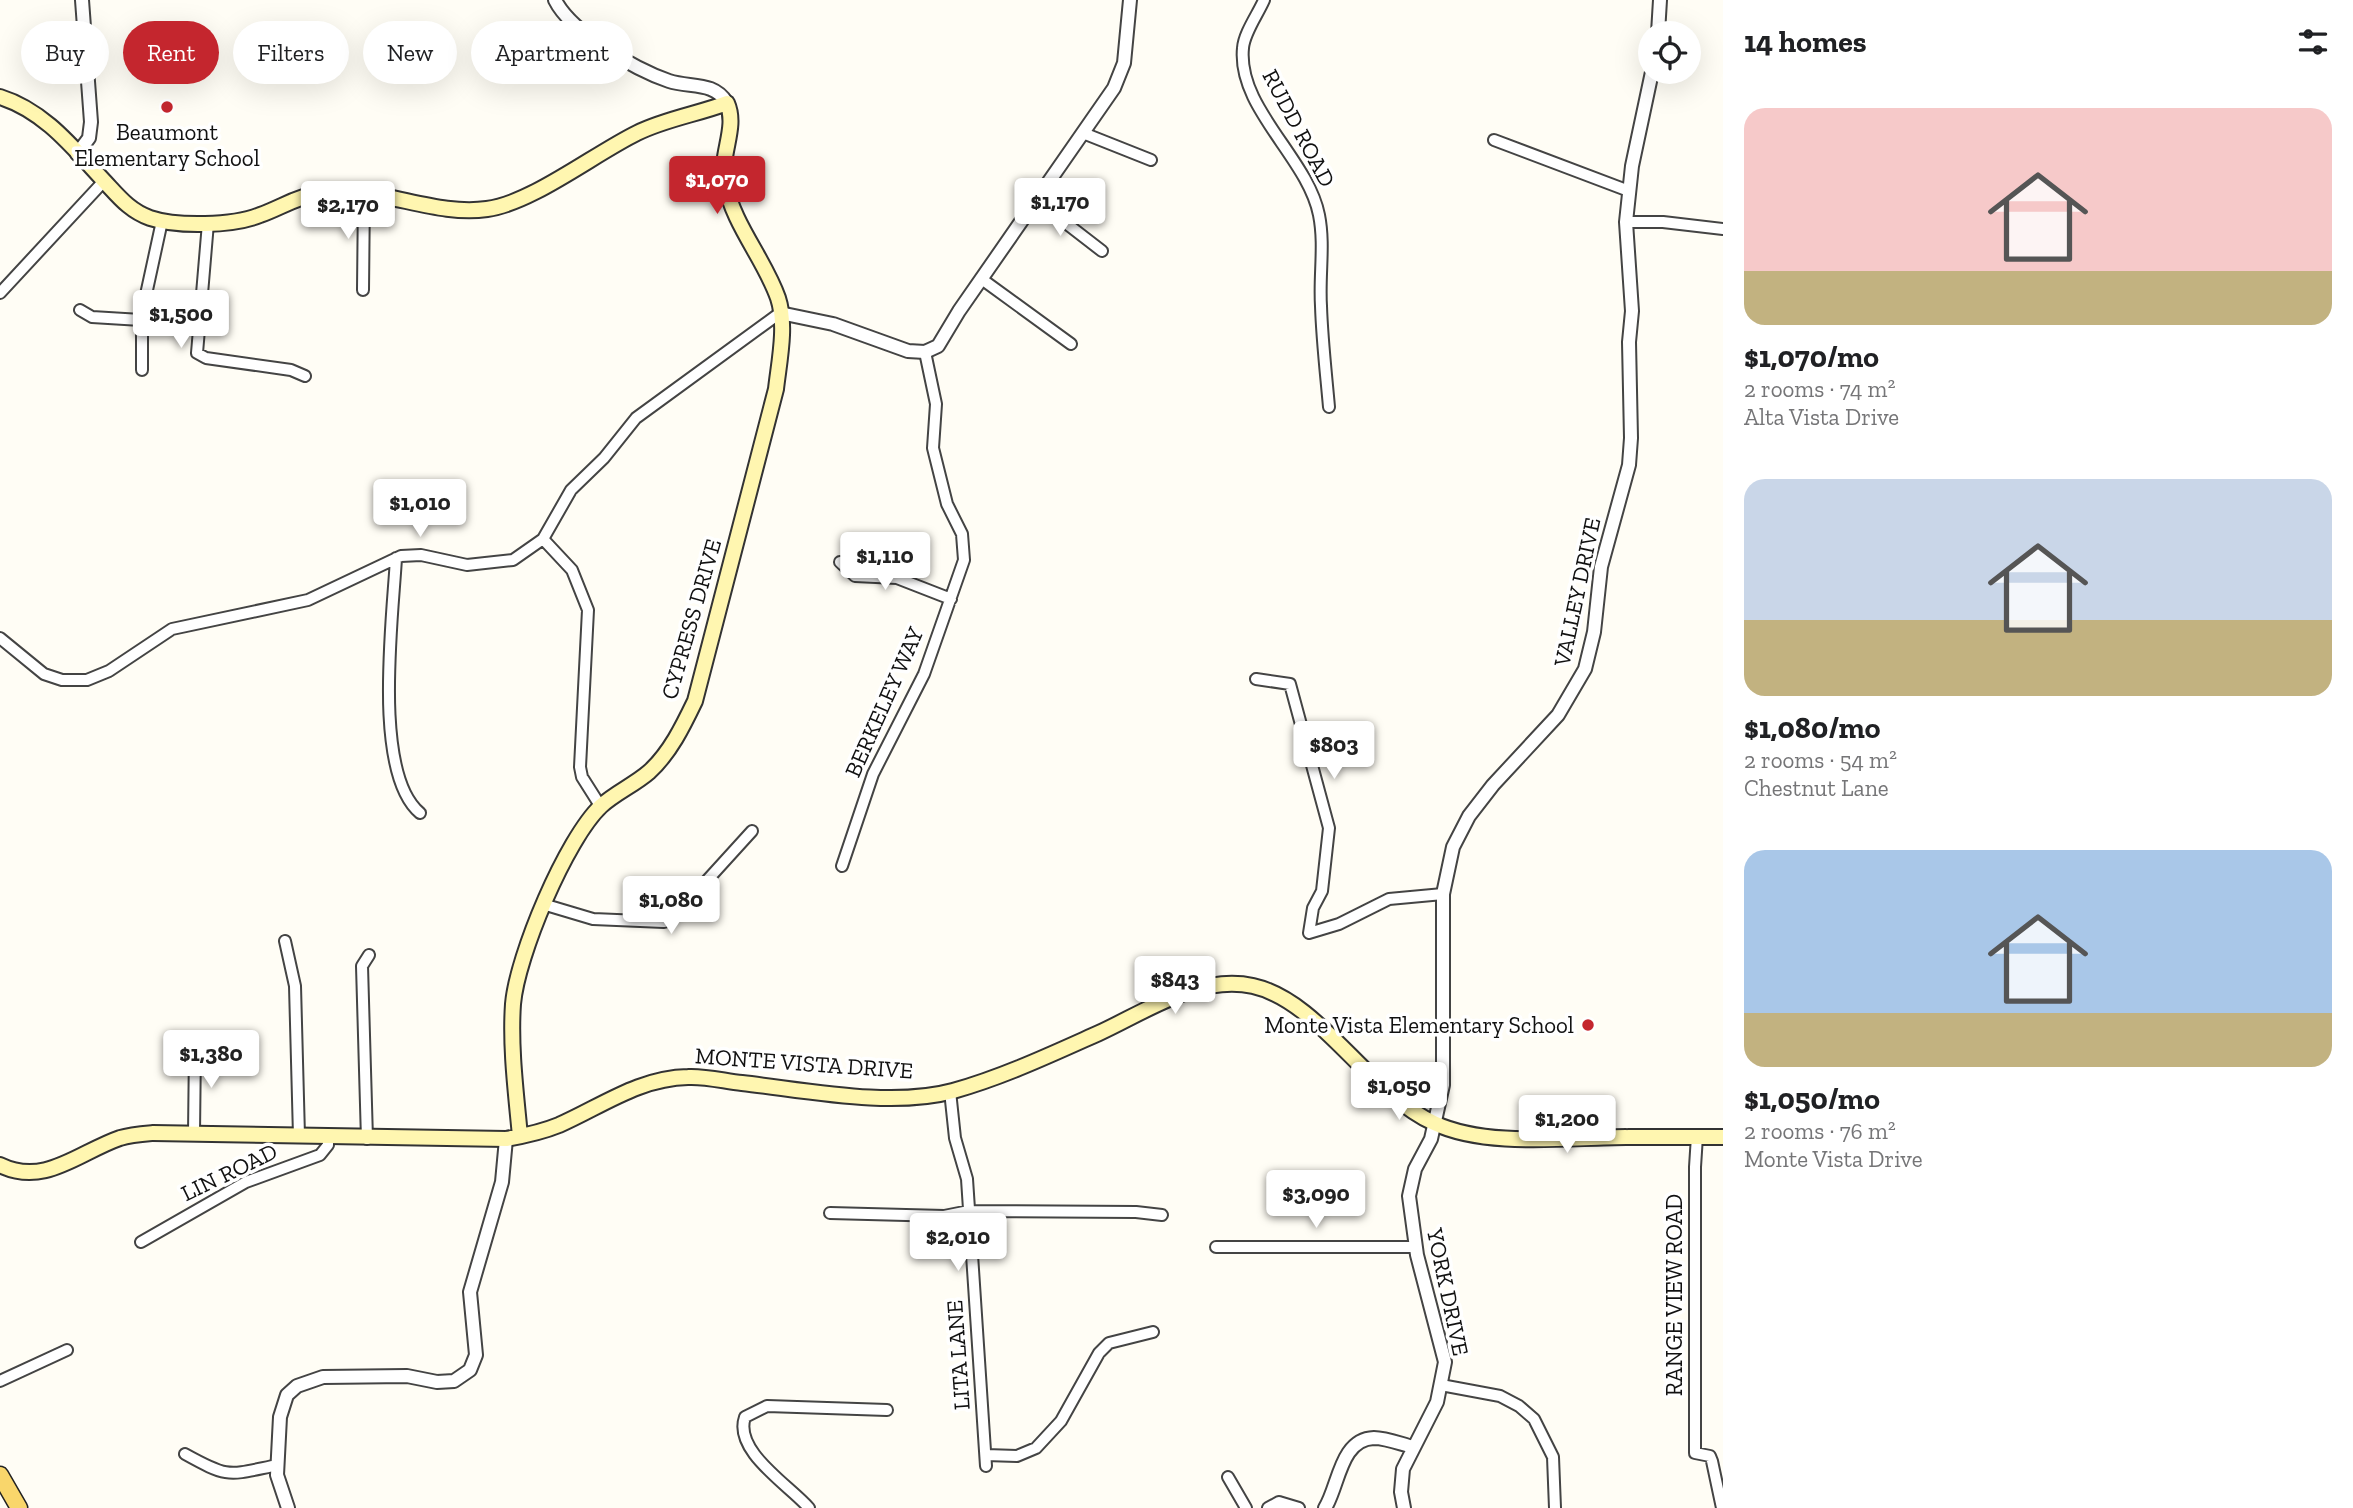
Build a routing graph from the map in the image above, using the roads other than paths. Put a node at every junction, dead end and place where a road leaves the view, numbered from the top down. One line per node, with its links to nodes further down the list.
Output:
1 (82, 0): 12 (street)
2 (555, 0): 9 (street)
3 (1130, 0): 10 (street)
4 (1264, 0): 33 (street, RUDD ROAD)
5 (1660, 0): 6 (street)
6 (1659, 21)
7 (1650, 84): 15 (street, VALLEY DRIVE)
8 (0, 97): 12 (main road)
9 (727, 103): 16 (main road); 27 (main road)
10 (1083, 133): 13 (street); 17 (street)
11 (1494, 140): 15 (street)
12 (77, 154): 14 (main road)
13 (1151, 160)
14 (104, 181): 18 (main road); 25 (street)
15 (1629, 191): 19 (street, VALLEY DRIVE)
16 (364, 193): 20 (main road); 24 (street)
17 (1036, 200): 22 (street); 23 (street)
18 (162, 220): 20 (main road); 28 (street)
19 (1626, 222): 21 (street); 44 (street, VALLEY DRIVE)
20 (208, 223): 32 (street)
21 (1723, 229)
22 (1102, 251)
23 (983, 280): 29 (street); 30 (street)
24 (363, 290)
25 (0, 293)
26 (80, 310): 28 (street)
27 (780, 313): 30 (street); 34 (street); 40 (main road, CYPRESS DRIVE)
28 (141, 320): 31 (street)
29 (1071, 344)
30 (925, 352): 37 (street, BERKELEY WAY)
31 (142, 370)
32 (304, 376)
33 (1329, 407)
34 (543, 539): 35 (street); 40 (street)
35 (396, 558): 38 (street); 41 (street)
36 (840, 562): 37 (street)
37 (951, 599): 43 (street, BERKELEY WAY)
38 (0, 638)
39 (1256, 679): 44 (street)
40 (601, 807): 45 (main road, CYPRESS DRIVE)
41 (420, 813)
42 (752, 831): 45 (street)
43 (842, 866)
44 (1443, 894): 50 (street, VALLEY DRIVE)
45 (545, 905): 56 (main road, CYPRESS DRIVE)
46 (285, 941): 52 (street)
47 (369, 955): 57 (street)
48 (195, 1047): 51 (street)
49 (950, 1091): 50 (main road, MONTE VISTA DRIVE); 56 (main road, MONTE VISTA DRIVE); 59 (street, LITA LANE)
50 (1433, 1123): 53 (main road, MONTE VISTA DRIVE); 64 (street, YORK DRIVE)
51 (194, 1133): 52 (main road, MONTE VISTA DRIVE); 58 (main road, MONTE VISTA DRIVE)
52 (299, 1136): 55 (main road, MONTE VISTA DRIVE)
53 (1697, 1136): 54 (main road, MONTE VISTA DRIVE); 84 (street, RANGE VIEW ROAD)
54 (1723, 1137)
55 (328, 1138): 57 (main road, MONTE VISTA DRIVE); 62 (street, LIN ROAD)
56 (513, 1138): 57 (main road, MONTE VISTA DRIVE); 72 (street, CYPRESS DRIVE)
57 (367, 1139)
58 (0, 1165)
59 (969, 1211): 60 (street); 61 (street); 65 (street, LITA LANE)
60 (830, 1213)
61 (1162, 1215)
62 (141, 1242)
63 (1216, 1247): 64 (street)
64 (1416, 1247): 68 (street, YORK DRIVE)
65 (1153, 1332)
66 (67, 1350): 67 (street)
67 (0, 1381)
68 (1441, 1385): 70 (street, YORK DRIVE); 83 (street)
69 (887, 1409): 77 (street)
70 (1413, 1447): 81 (street); 82 (street, YORK DRIVE)
71 (185, 1454): 72 (street)
72 (278, 1465): 76 (street, CYPRESS DRIVE)
73 (0, 1475): 75 (main road)
74 (1228, 1478): 78 (street)
75 (19, 1508)
76 (288, 1508)
77 (809, 1508)
78 (1246, 1508)
79 (1268, 1508): 80 (street)
80 (1299, 1508)
81 (1325, 1508)
82 (1404, 1508)
83 (1555, 1508)
84 (1722, 1508)

